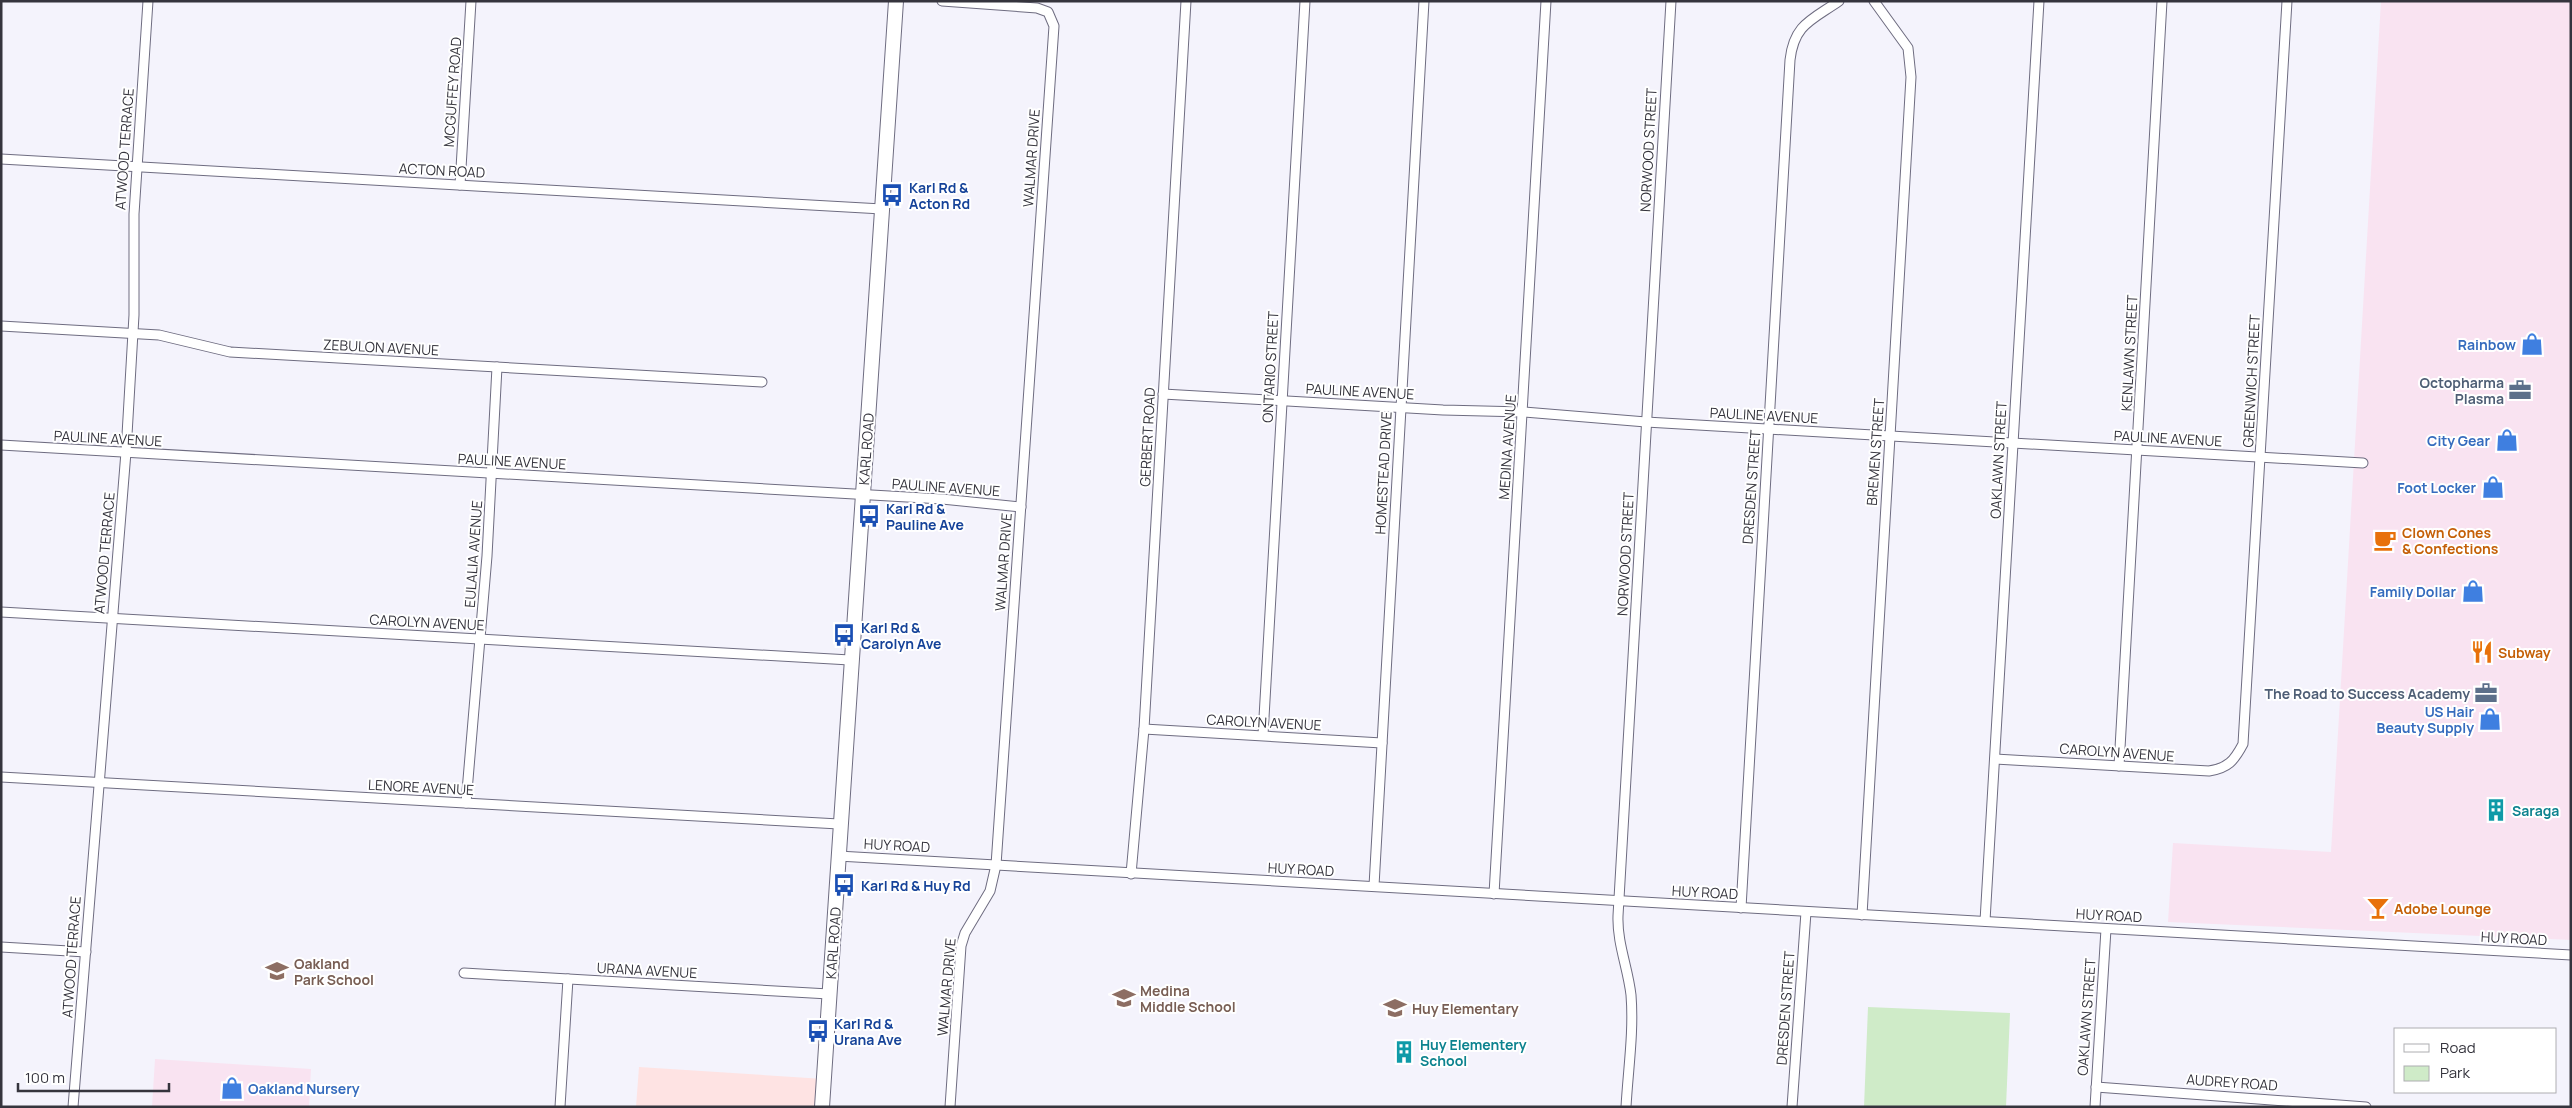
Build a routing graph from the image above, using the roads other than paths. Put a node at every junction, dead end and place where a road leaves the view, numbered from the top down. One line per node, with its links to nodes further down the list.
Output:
1 (148, 1): 16 (street, ATWOOD TERRACE)
2 (471, 1): 17 (street, MCGUFFEY ROAD)
3 (896, 1): 18 (main road, KARL ROAD)
4 (942, 1): 38 (street, WALMAR DRIVE)
5 (1186, 1): 23 (street, GERBERT ROAD)
6 (1305, 1): 24 (street, ONTARIO STREET)
7 (1424, 1): 25 (street, HOMESTEAD DRIVE)
8 (1546, 1): 26 (street, MEDINA AVENUE)
9 (1671, 1): 27 (street, NORWOOD STREET)
10 (1839, 1): 28 (street, DRESDEN STREET)
11 (1874, 1): 29 (street, BREMEN STREET)
12 (2039, 1): 30 (street, OAKLAWN STREET)
13 (2162, 1): 32 (street, KENLAWN STREET)
14 (2287, 1): 34 (street, GREENWICH STREET)
15 (1, 159): 16 (street, ACTON ROAD)
16 (137, 167): 17 (street, ACTON ROAD); 20 (street, ATWOOD TERRACE)
17 (460, 185): 18 (street, ACTON ROAD)
18 (882, 209): 37 (main road, KARL ROAD)
19 (1, 326): 20 (street, ZEBULON AVENUE)
20 (134, 333): 21 (street, ZEBULON AVENUE); 33 (street, ATWOOD TERRACE)
21 (497, 367): 22 (street, ZEBULON AVENUE); 36 (street, EULALIA AVENUE)
22 (762, 382)
23 (1163, 394): 24 (street, PAULINE AVENUE); 43 (street, GERBERT ROAD)
24 (1282, 401): 25 (street, PAULINE AVENUE); 44 (street, ONTARIO STREET)
25 (1401, 407): 26 (street, PAULINE AVENUE); 45 (street, HOMESTEAD DRIVE)
26 (1524, 412): 27 (street, PAULINE AVENUE); 57 (street, MEDINA AVENUE)
27 (1646, 422): 28 (street, PAULINE AVENUE); 58 (street, NORWOOD STREET)
28 (1769, 429): 29 (street, PAULINE AVENUE); 59 (street, DRESDEN STREET)
29 (1890, 436): 30 (street, PAULINE AVENUE); 61 (street, BREMEN STREET)
30 (2013, 443): 32 (street, PAULINE AVENUE); 46 (street, OAKLAWN STREET)
31 (1, 445): 33 (street, PAULINE AVENUE)
32 (2137, 450): 34 (street, PAULINE AVENUE); 48 (street, KENLAWN STREET)
33 (126, 452): 36 (street, PAULINE AVENUE); 40 (street, ATWOOD TERRACE)
34 (2261, 457): 35 (street, PAULINE AVENUE); 47 (street, GREENWICH STREET)
35 (2363, 463)
36 (492, 473): 37 (street, PAULINE AVENUE); 41 (street, EULALIA AVENUE)
37 (862, 495): 38 (street, PAULINE AVENUE); 42 (main road, KARL ROAD)
38 (1021, 507): 54 (street, WALMAR DRIVE)
39 (1, 612): 40 (street, CAROLYN AVENUE)
40 (113, 618): 41 (street, CAROLYN AVENUE); 50 (street, ATWOOD TERRACE)
41 (480, 639): 42 (street, CAROLYN AVENUE); 51 (street, EULALIA AVENUE)
42 (850, 660): 52 (main road, KARL ROAD)
43 (1144, 729): 44 (street, CAROLYN AVENUE); 55 (street, GERBERT ROAD)
44 (1263, 735): 45 (street, CAROLYN AVENUE)
45 (1382, 742): 56 (street, HOMESTEAD DRIVE)
46 (1995, 759): 48 (street, CAROLYN AVENUE); 62 (street, OAKLAWN STREET)
47 (2235, 760): 48 (street, CAROLYN AVENUE)
48 (2119, 766)
49 (1, 777): 50 (street, LENORE AVENUE)
50 (98, 783): 51 (street, LENORE AVENUE); 65 (street, ATWOOD TERRACE)
51 (466, 803): 52 (street, LENORE AVENUE)
52 (839, 824): 53 (main road, KARL ROAD)
53 (838, 856): 54 (street, HUY ROAD); 69 (main road, KARL ROAD)
54 (996, 865): 55 (street, HUY ROAD); 74 (street, WALMAR DRIVE)
55 (1131, 874): 56 (street, HUY ROAD)
56 (1374, 886): 57 (street, HUY ROAD)
57 (1494, 894): 58 (street, HUY ROAD)
58 (1618, 902): 59 (street, HUY ROAD); 75 (street, NORWOOD STREET)
59 (1741, 908): 60 (street, HUY ROAD)
60 (1806, 912): 61 (street, HUY ROAD); 76 (street, DRESDEN STREET)
61 (1862, 915): 62 (street, HUY ROAD)
62 (1985, 921): 63 (street, HUY ROAD)
63 (2106, 929): 66 (street, HUY ROAD); 70 (street, OAKLAWN STREET)
64 (1, 947): 65 (street)
65 (86, 952): 71 (street, ATWOOD TERRACE)
66 (2571, 955)
67 (464, 974): 68 (street, URANA AVENUE)
68 (568, 980): 69 (street, URANA AVENUE); 72 (street)
69 (829, 994): 73 (main road, KARL ROAD)
70 (2096, 1087): 77 (street, OAKLAWN STREET); 78 (street, AUDREY ROAD)
71 (73, 1107)
72 (560, 1107)
73 (822, 1107)
74 (950, 1107)
75 (1626, 1107)
76 (1792, 1107)
77 (2095, 1107)
78 (2366, 1107)

